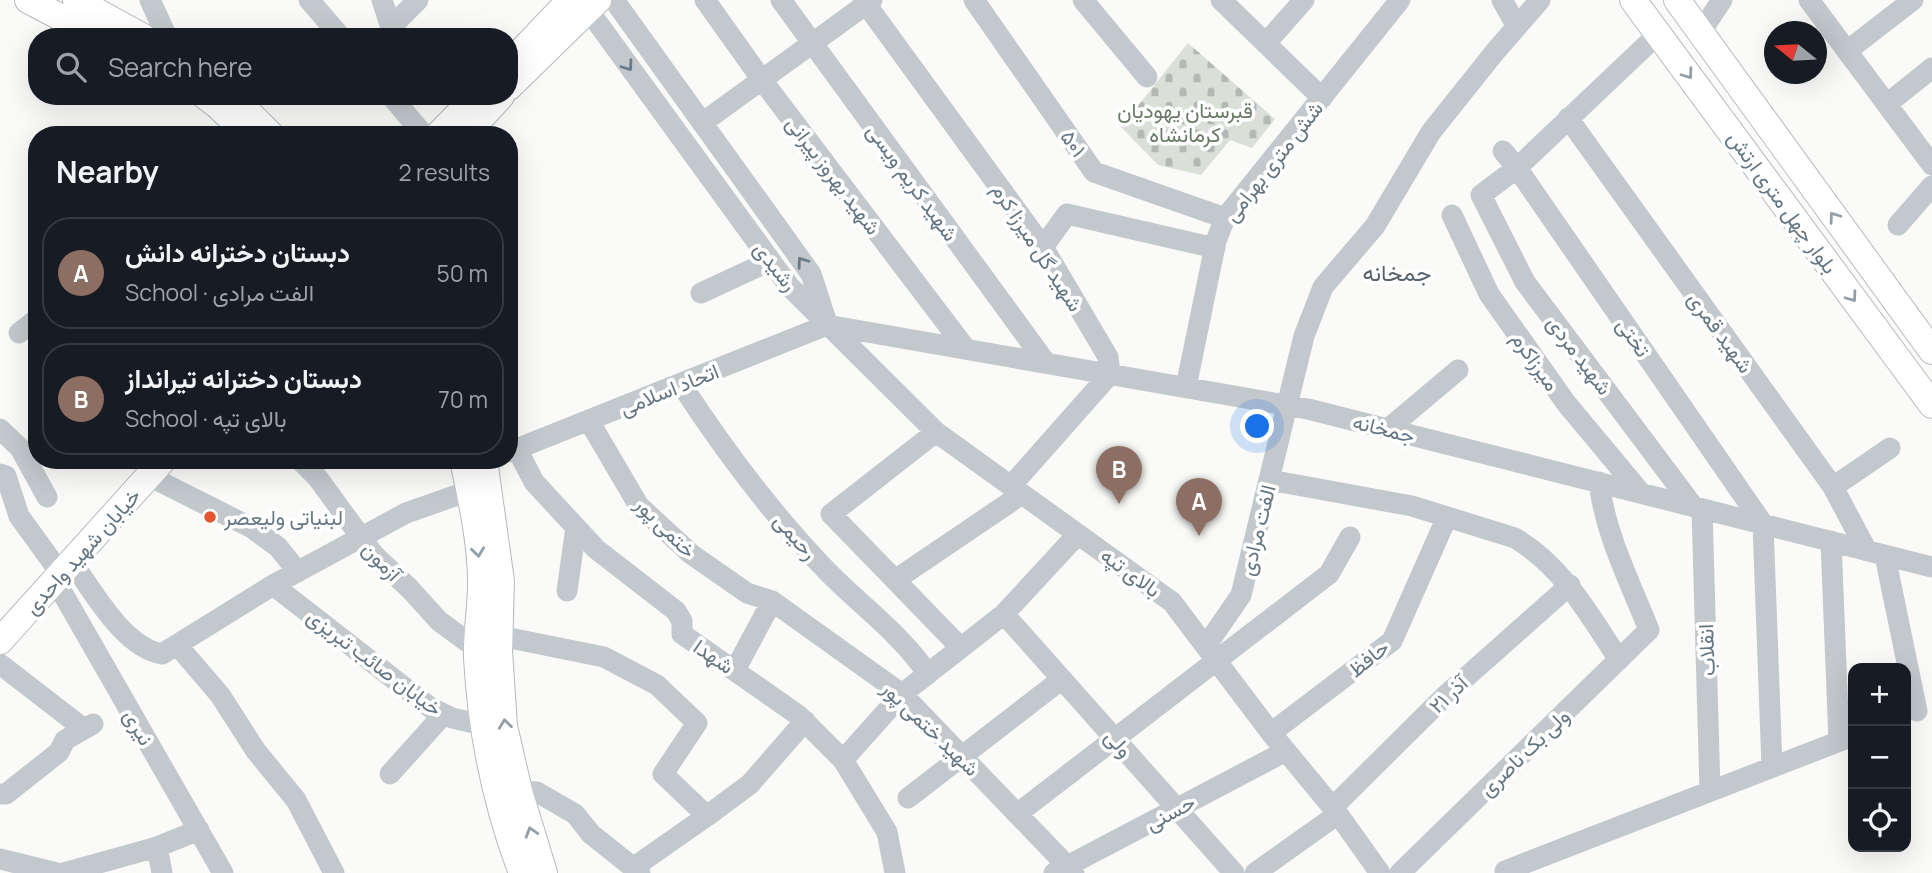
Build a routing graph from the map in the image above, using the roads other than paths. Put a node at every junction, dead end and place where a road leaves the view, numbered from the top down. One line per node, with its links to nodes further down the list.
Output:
1 (28, 0): 24 (main road)
2 (76, 0): 25 (main road)
3 (150, 0): 26 (street)
4 (309, 0): 27 (street)
5 (382, 0): 28 (street)
6 (418, 0): 29 (street)
7 (705, 0): 39 (street, شهید بهروز پیرانی)
8 (780, 0): 33 (street, شهید کریم ویسی)
9 (974, 0): 61 (street, ۵۰۱)
10 (1083, 0): 37 (street)
11 (1221, 0): 32 (street)
12 (1304, 0): 32 (street)
13 (1400, 0): 40 (street, شش متری بهرامی)
14 (1502, 0): 23 (street)
15 (1540, 0): 23 (street, الفت مرادی)
16 (1633, 0): 31 (main road, بلوار چهل متری ارتش)
17 (1677, 0): 30 (main road, بلوار چهل متری ارتش)
18 (1722, 0): 30 (street)
19 (1809, 0): 34 (street)
20 (1913, 0): 34 (street)
21 (867, 1): 33 (street); 63 (street, شهید گل میرزا کرم)
22 (596, 7): 35 (main road); 38 (main road); 49 (street, رشیدی); 65 (street, رشیدی, one-way to 65)
23 (1516, 25): 77 (street, الفت مرادی)
24 (81, 28)
25 (127, 28)
26 (163, 28)
27 (333, 28)
28 (391, 28)
29 (395, 28)
30 (1700, 33): 71 (main road, بلوار چهل متری ارتش, one-way to 30)
31 (1658, 34): 48 (street); 78 (main road, بلوار چهل متری ارتش, one-way to 78)
32 (1266, 43): 40 (street)
33 (811, 44): 39 (street); 72 (street, شهید کریم ویسی)
34 (1847, 51): 41 (street)
35 (518, 58)
36 (1932, 68): 41 (street)
37 (1147, 77)
38 (518, 79)
39 (762, 80): 49 (street); 70 (street, شهید بهروز پیرانی)
40 (1322, 98): 61 (street, شش متری بهرامی)
41 (1887, 104): 57 (street)
42 (217, 105): 50 (main road)
43 (241, 105): 51 (main road)
44 (399, 105): 52 (street)
45 (416, 105): 53 (street)
46 (467, 105): 54 (main road)
47 (493, 105): 55 (main road)
48 (1568, 118): 58 (street); 96 (street, شهید قمری)
49 (702, 123): 67 (street, رشیدی, one-way to 49)
50 (239, 126)
51 (262, 126)
52 (416, 126)
53 (421, 126)
54 (447, 126)
55 (473, 126)
56 (1503, 151): 58 (street, تختی)
57 (1929, 156)
58 (1517, 168): 101 (street, شهید مردی); 103 (street, تختی)
59 (1932, 186): 62 (street)
60 (1452, 215): 99 (street, میرزاکرم)
61 (1225, 218): 64 (street, شش متری بهرامی)
62 (1898, 225)
63 (1043, 247): 64 (street); 74 (street, شهید گل میرزا کرم)
64 (1215, 248): 76 (street, شش متری بهرامی)
65 (770, 261): 66 (street); 67 (street, رشیدی)
66 (701, 293)
67 (827, 325): 70 (street, جمخانه); 75 (street, اتحاد اسلامی); 82 (street, بالای تپه)
68 (28, 326): 69 (street)
69 (19, 333)
70 (966, 349): 72 (street, جمخانه)
71 (1932, 351)
72 (1046, 363): 74 (street, جمخانه)
73 (1458, 370): 81 (street)
74 (1110, 374): 76 (street, جمخانه); 97 (street)
75 (681, 384): 79 (street, اتحاد اسلامی); 127 (street, رحیمی)
76 (1186, 387): 77 (street, جمخانه)
77 (1287, 405): 81 (street, جمخانه); 94 (street, الفت مرادی)
78 (1932, 405)
79 (589, 421): 84 (street, اتحاد اسلامی); 117 (street, ختمی پور)
80 (0, 429): 86 (street)
81 (1388, 429): 95 (street, جمخانه)
82 (936, 432): 97 (street, بالای تپه); 113 (street)
83 (1890, 448): 96 (street)
84 (518, 449)
85 (518, 458): 104 (street, شهدا)
86 (28, 463)
87 (32, 469): 100 (street)
88 (155, 469): 111 (main road, خیابان شهید واحدی)
89 (158, 469): 112 (street)
90 (309, 469): 107 (street, آزمون)
91 (477, 469): 98 (main road)
92 (481, 469): 120 (main road)
93 (0, 474): 111 (street)
94 (1270, 480): 102 (street); 123 (street, الفت مرادی)
95 (1599, 482): 99 (street, جمخانه); 124 (street, ولی بک ناصری)
96 (1833, 487): 109 (street, شهید قمری)
97 (1016, 490): 105 (street, بالای تپه); 113 (street)
98 (469, 491): 107 (street); 120 (main road, one-way to 120)
99 (1641, 493): 101 (street, جمخانه)
100 (47, 497)
101 (1698, 507): 103 (street, جمخانه); 142 (street, انقلاب)
102 (1447, 517): 115 (street); 134 (street, حافظ)
103 (1763, 524): 108 (street, جمخانه); 140 (street)
104 (576, 527): 116 (street); 126 (street, شهدا)
105 (1078, 534): 118 (street); 123 (street, بالای تپه)
106 (1350, 537): 123 (street)
107 (360, 539): 112 (street); 120 (street, آزمون)
108 (1831, 541): 109 (street, جمخانه); 136 (street)
109 (1876, 554): 110 (street, جمخانه); 130 (street, شهید قمری)
110 (1932, 568)
111 (63, 572): 119 (main road, خیابان شهید واحدی); 121 (street); 150 (street, نیری)
112 (298, 572): 114 (street)
113 (895, 580): 122 (street)
114 (273, 585): 121 (street); 131 (street, خیابان صائب تبریزی)
115 (1570, 585): 124 (street); 147 (street, ۲۱ آذر)
116 (567, 592)
117 (772, 601): 126 (street); 129 (street, شهید ختمی پور)
118 (1004, 614): 122 (street); 128 (street, ولی)
119 (0, 641)
120 (489, 642): 133 (main road); 143 (main road, one-way to 120); 149 (street)
121 (178, 646): 159 (street)
122 (961, 648): 127 (street)
123 (1211, 653): 134 (street, بالای تپه); 135 (street)
124 (1619, 660): 166 (street, ولی بک ناصری)
125 (0, 664): 144 (street)
126 (735, 670): 132 (street, شهدا)
127 (928, 674): 129 (street)
128 (1062, 679): 135 (street, ولی); 138 (street)
129 (902, 694): 138 (street, شهید ختمی پور); 139 (street)
130 (1918, 710)
131 (443, 715): 133 (street, خیابان صائب تبریزی); 141 (street)
132 (805, 721): 139 (street, شهدا); 149 (street)
133 (483, 725): 143 (main road)
134 (1271, 733): 137 (street, بالای تپه)
135 (1115, 739): 146 (street, ولی); 148 (street)
136 (1846, 739): 140 (street)
137 (1286, 751): 146 (street, حسنی); 147 (street, بالای تپه)
138 (961, 755): 145 (street); 148 (street, شهید ختمی پور)
139 (843, 760): 162 (street, شهدا)
140 (1772, 767): 142 (street)
141 (390, 774)
142 (1710, 791): 167 (street)
143 (508, 793): 153 (street); 160 (main road); 161 (main road, one-way to 143)
144 (0, 794)
145 (908, 798)
146 (1176, 808): 154 (street, حسنی); 163 (street, ولی)
147 (1335, 811): 164 (street, ۲۱ آذر); 165 (street, بالای تپه)
148 (1017, 814): 154 (street, شهید ختمی پور)
149 (707, 816): 153 (street)
150 (199, 830): 151 (street); 158 (street, نیری)
151 (157, 847): 156 (street); 157 (street)
152 (0, 859): 155 (street)
153 (637, 870)
154 (1065, 871)
155 (57, 873)
156 (63, 873)
157 (162, 873)
158 (223, 873)
159 (334, 873)
160 (522, 873)
161 (544, 873)
162 (895, 873)
163 (1234, 873)
164 (1255, 873)
165 (1380, 873)
166 (1400, 873)
167 (1506, 873)

